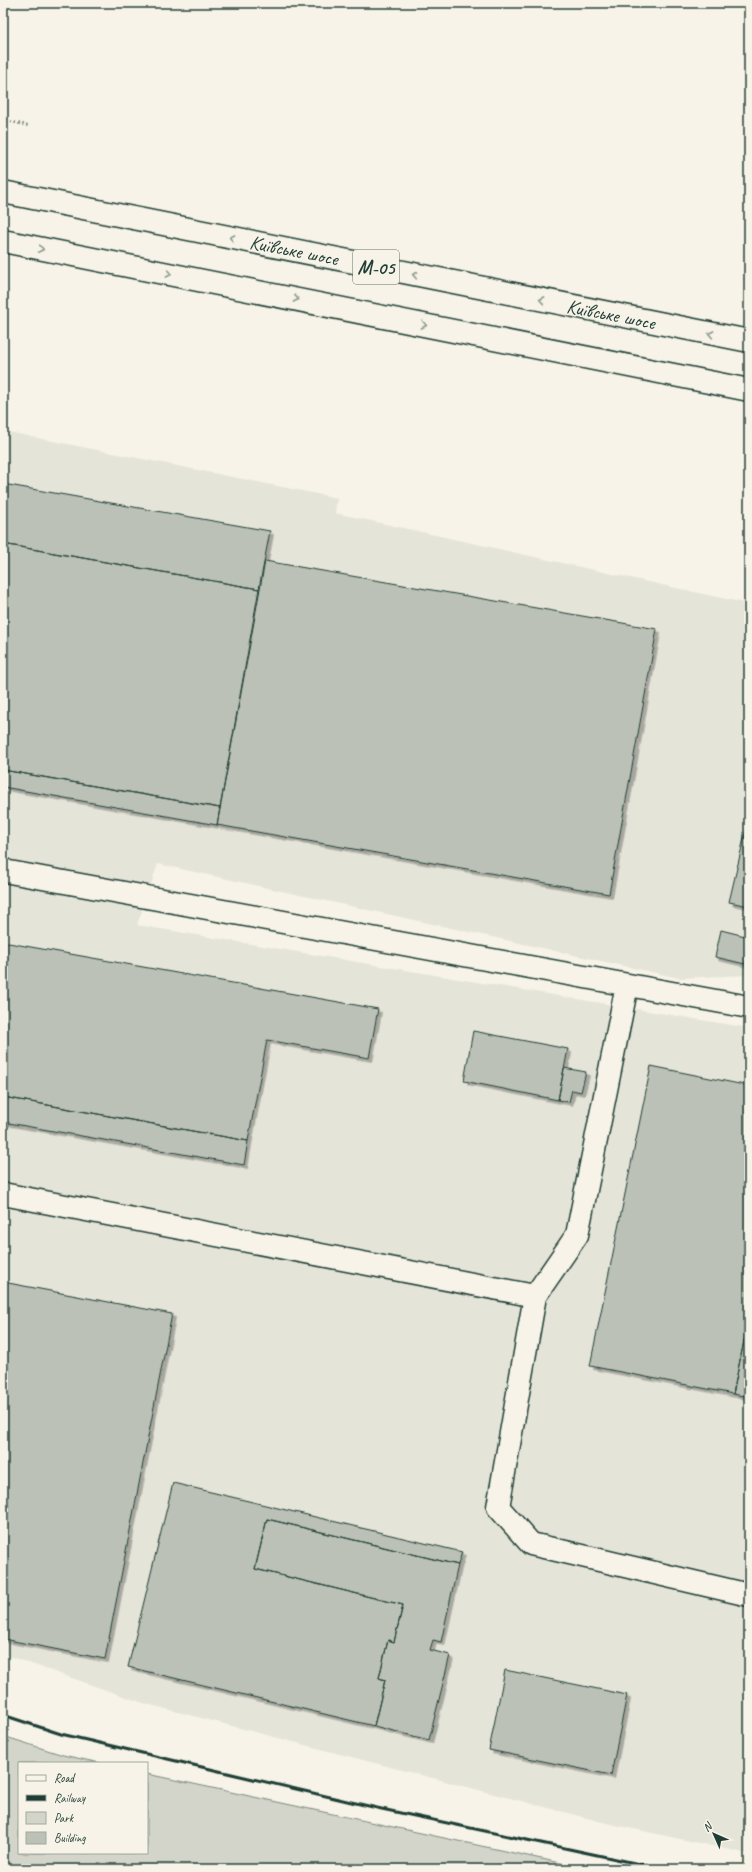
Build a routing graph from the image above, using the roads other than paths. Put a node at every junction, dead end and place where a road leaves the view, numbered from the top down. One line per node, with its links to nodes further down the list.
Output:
1 (3, 192): 3 (main road, Київське шосе / М-05, one-way to 1)
2 (3, 241): 4 (main road, М-05, one-way to 4)
3 (749, 342)
4 (749, 390)
5 (3, 869): 6 (main road)
6 (628, 985): 7 (main road); 9 (main road)
7 (749, 1007)
8 (3, 1194): 9 (main road)
9 (535, 1296): 10 (main road)
10 (749, 1595)

